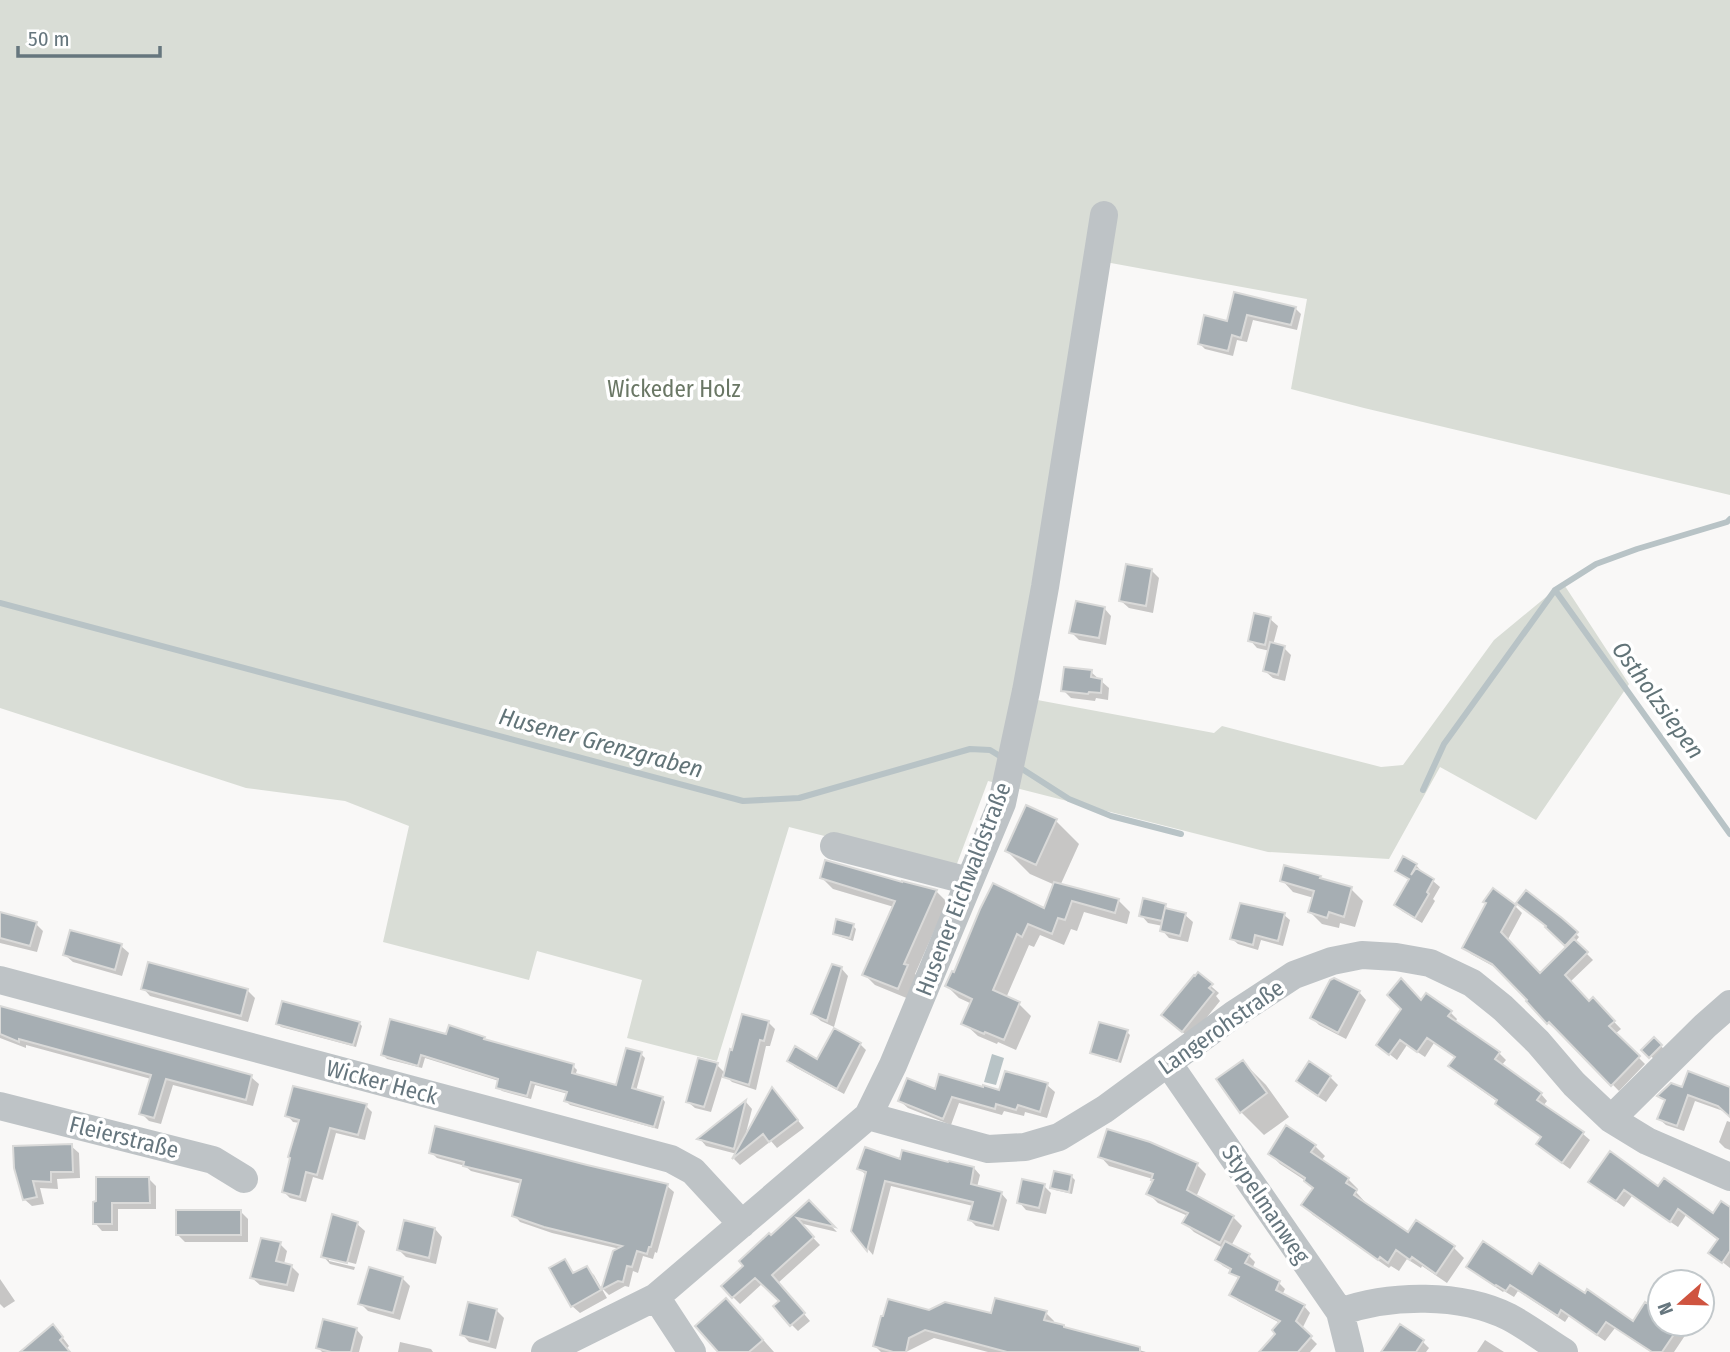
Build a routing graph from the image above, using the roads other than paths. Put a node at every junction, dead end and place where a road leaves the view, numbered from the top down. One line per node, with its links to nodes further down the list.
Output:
1 (1104, 215): 3 (street, Husener Eichwaldstraße)
2 (834, 846): 3 (street)
3 (969, 881): 8 (street, Husener Eichwaldstraße)
4 (0, 980): 12 (street, Wicker Heck)
5 (1730, 1004): 9 (street)
6 (1168, 1063): 8 (street, Langerohstraße); 9 (street, Langerohstraße); 14 (street, Stypelmanweg)
7 (0, 1106): 11 (street, Fleierstraße)
8 (868, 1116): 12 (street, Husener Eichwaldstraße)
9 (1611, 1119): 10 (street, Langerohstraße)
10 (1730, 1177)
11 (244, 1179)
12 (742, 1224): 13 (street, Husener Eichwaldstraße)
13 (656, 1297): 15 (street, Husener Eichwaldstraße); 16 (street)
14 (1340, 1312): 17 (street, Stypelmanweg); 18 (street)
15 (545, 1352)
16 (692, 1352)
17 (1350, 1352)
18 (1564, 1352)

